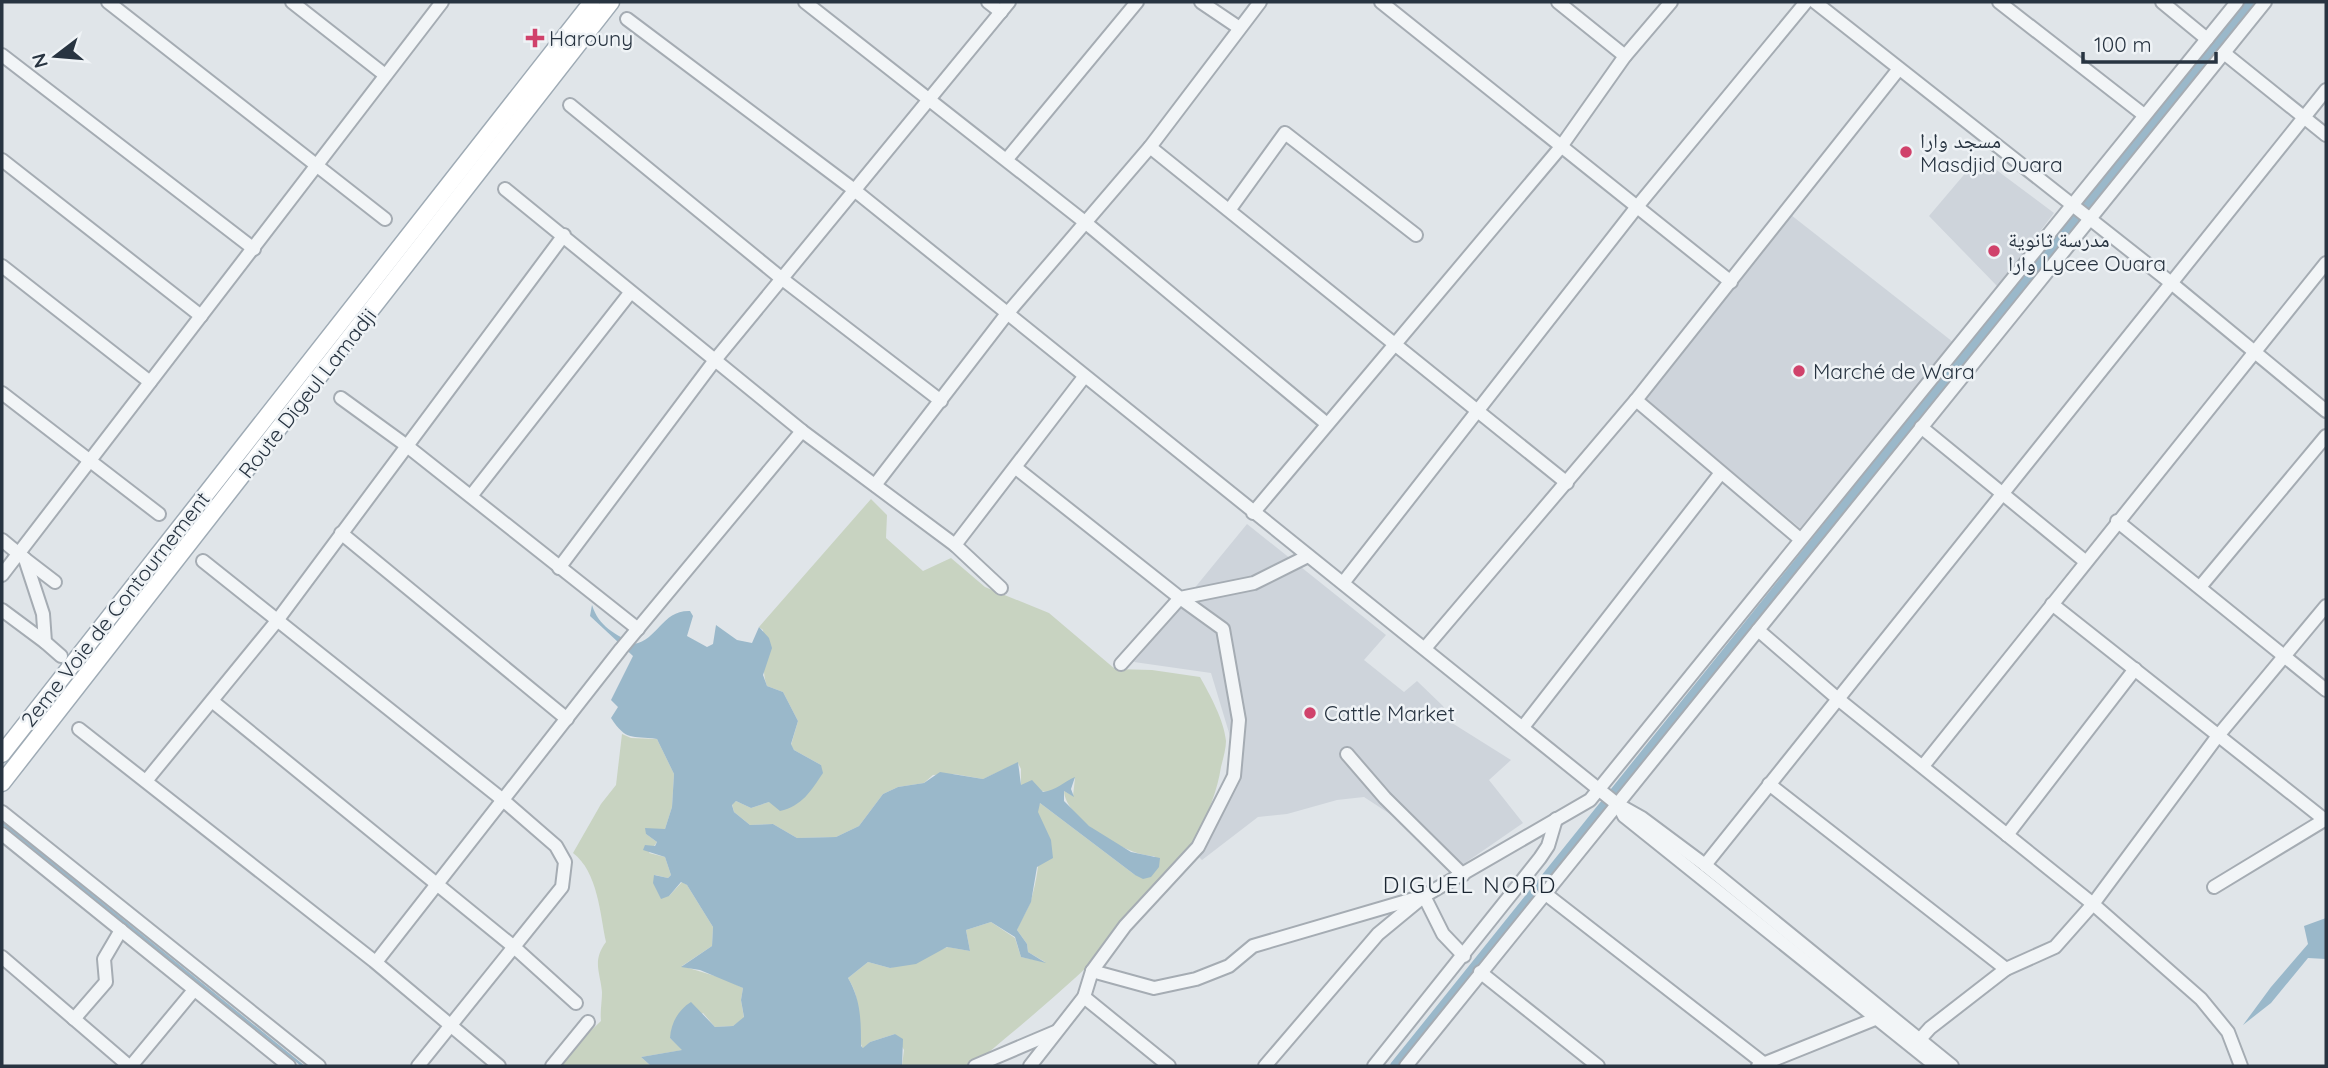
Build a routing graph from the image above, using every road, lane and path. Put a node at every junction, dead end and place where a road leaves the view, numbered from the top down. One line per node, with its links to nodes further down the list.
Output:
1 (108, 2): 39 (street)
2 (292, 2): 28 (street)
3 (440, 2): 28 (street)
4 (592, 2): 118 (main road, 2eme Voie de Contournement)
5 (611, 2): 122 (main road, Route Digeul Lamadji)
6 (805, 2): 30 (street)
7 (988, 2): 20 (street)
8 (1137, 2): 37 (street)
9 (1201, 2): 22 (street)
10 (1260, 2): 22 (street)
11 (1558, 2): 26 (street)
12 (1671, 2): 26 (street)
13 (1806, 2): 42 (street)
14 (1815, 2): 27 (street)
15 (1999, 2): 32 (street)
16 (2162, 2): 23 (street)
17 (2237, 2): 23 (street)
18 (2265, 2): 24 (street)
19 (1386, 3): 36 (street)
20 (1005, 7): 30 (street)
21 (627, 19): 41 (street)
22 (1238, 27): 35 (street)
23 (2207, 39): 32 (street)
24 (2224, 53): 33 (street); 44 (street)
25 (2, 55): 49 (street)
26 (1625, 56): 36 (street)
27 (1898, 70): 44 (street); 53 (street)
28 (384, 75): 39 (street)
29 (2326, 90): 33 (street)
30 (929, 100): 37 (street); 41 (street)
31 (570, 105): 52 (street)
32 (2144, 115): 44 (street)
33 (2304, 118): 34 (street); 54 (street)
34 (2326, 135)
35 (1150, 147): 43 (street); 46 (street)
36 (1560, 148): 42 (street); 58 (street)
37 (1007, 159): 46 (street)
38 (2, 160): 57 (street)
39 (318, 166): 45 (street); 49 (street)
40 (505, 189): 47 (street)
41 (853, 189): 52 (street); 56 (street)
42 (1636, 208): 53 (street); 67 (street)
43 (1230, 209): 48 (street); 58 (street)
44 (2080, 213): 54 (street); 70 (street); 85 (street)
45 (385, 219)
46 (1086, 223): 56 (street); 69 (street)
47 (564, 235): 55 (street); 73 (street)
48 (1416, 235)
49 (254, 249): 57 (street)
50 (2, 266): 62 (street)
51 (2325, 266): 59 (street)
52 (782, 278): 60 (street); 65 (street)
53 (1731, 282): 66 (street)
54 (2170, 282): 59 (street); 79 (street)
55 (630, 293): 60 (street); 80 (street)
56 (1006, 315): 61 (street); 65 (street)
57 (201, 316): 62 (street)
58 (1396, 343): 67 (street); 69 (street)
59 (2253, 351): 68 (street); 83 (street)
60 (715, 360): 71 (street); 92 (street)
61 (1084, 377): 75 (street); 81 (street)
62 (150, 382): 74 (street)
63 (2, 393): 74 (street)
64 (341, 398): 73 (street)
65 (941, 401): 78 (street)
66 (1636, 401): 76 (street); 77 (street)
67 (1479, 409): 77 (street); 95 (street)
68 (2326, 411)
69 (1327, 424): 81 (street)
70 (1921, 428): 79 (street); 104 (street)
71 (802, 431): 78 (street); 103 (street)
72 (2326, 436): 96 (street)
73 (407, 446): 80 (street); 84 (street)
74 (88, 461): 82 (street); 88 (street)
75 (1016, 468): 87 (street); 98 (street)
76 (1720, 474): 85 (street); 115 (street)
77 (1567, 483): 106 (street)
78 (875, 485): 87 (street)
79 (2001, 492): 91 (street); 112 (street)
80 (471, 496): 92 (street)
81 (1253, 513): 89 (street)
82 (159, 514)
83 (2116, 521): 91 (street); 96 (street)
84 (341, 533): 102 (street); 114 (street)
85 (1800, 539): 124 (street)
86 (2, 540): 88 (street)
87 (955, 545): 97 (street)
88 (22, 556): 93 (street); 94 (street); 105 (street)
89 (1308, 556): 95 (street); 98 (street)
90 (204, 561): 102 (street)
91 (2086, 562): 99 (street)
92 (559, 568): 103 (street)
93 (2, 575)
94 (55, 582)
95 (1343, 583): 106 (street)
96 (2200, 587): 108 (street)
97 (1001, 588)
98 (1180, 598): 109 (street); 144 (street)
99 (2052, 604): 110 (street); 120 (street)
100 (2326, 606): 108 (street)
101 (2, 610): 105 (street)
102 (276, 622): 113 (street); 125 (street)
103 (638, 629): 114 (street)
104 (1758, 630): 112 (street); 124 (street)
105 (45, 642): 107 (street)
106 (1426, 648): 115 (street)
107 (61, 656)
108 (2285, 657): 111 (street); 117 (street)
109 (1121, 664)
110 (2135, 670): 117 (street); 130 (street)
111 (2326, 690)
112 (1838, 699): 120 (street); 123 (street)
113 (212, 701): 121 (street); 133 (street)
114 (567, 719): 125 (street)
115 (1524, 727): 124 (street)
116 (79, 729): 121 (street)
117 (2217, 737): 128 (street); 137 (street)
118 (2, 754)
119 (1347, 754): 132 (street)
120 (1923, 766): 130 (street)
121 (146, 781): 142 (street)
122 (2, 783)
123 (1769, 784): 131 (street); 143 (street)
124 (1608, 797): 127 (street); 131 (street); 135 (street); 149 (street)
125 (503, 800): 133 (street); 139 (street)
126 (2, 812): 159 (street)
127 (1556, 819): 132 (street); 140 (street)
128 (2325, 819): 134 (street)
129 (2, 834): 138 (street)
130 (2007, 835): 137 (street)
131 (1705, 865): 149 (street)
132 (1463, 876): 136 (street)
133 (437, 883): 139 (street); 142 (street)
134 (2214, 887)
135 (1547, 895): 145 (street); 156 (street)
136 (1424, 896): 140 (street); 144 (street); 166 (street)
137 (2093, 904): 143 (street); 155 (street)
138 (121, 930): 146 (street); 150 (street)
139 (514, 947): 148 (street); 152 (street)
140 (1464, 956): 167 (street)
141 (2, 957): 150 (street)
142 (376, 962): 152 (street)
143 (2006, 970): 154 (street)
144 (1092, 971): 147 (street)
145 (1480, 972): 168 (street); 169 (street)
146 (194, 990): 157 (street); 158 (street)
147 (1084, 997): 153 (street); 165 (street)
148 (576, 1003)
149 (1882, 1016): 154 (street); 156 (street)
150 (74, 1019): 157 (street)
151 (588, 1022): 162 (street)
152 (451, 1028): 160 (street); 161 (street)
153 (1057, 1031): 163 (street); 164 (street)
154 (1916, 1043): 170 (street); 171 (street)
155 (2240, 1062)
156 (1763, 1065)
157 (130, 1066)
158 (289, 1066)
159 (319, 1066)
160 (418, 1066)
161 (499, 1066)
162 (552, 1066)
163 (975, 1066)
164 (1030, 1066)
165 (1169, 1066)
166 (1265, 1066)
167 (1374, 1066)
168 (1406, 1066)
169 (1598, 1066)
170 (1936, 1066)
171 (1952, 1066)

